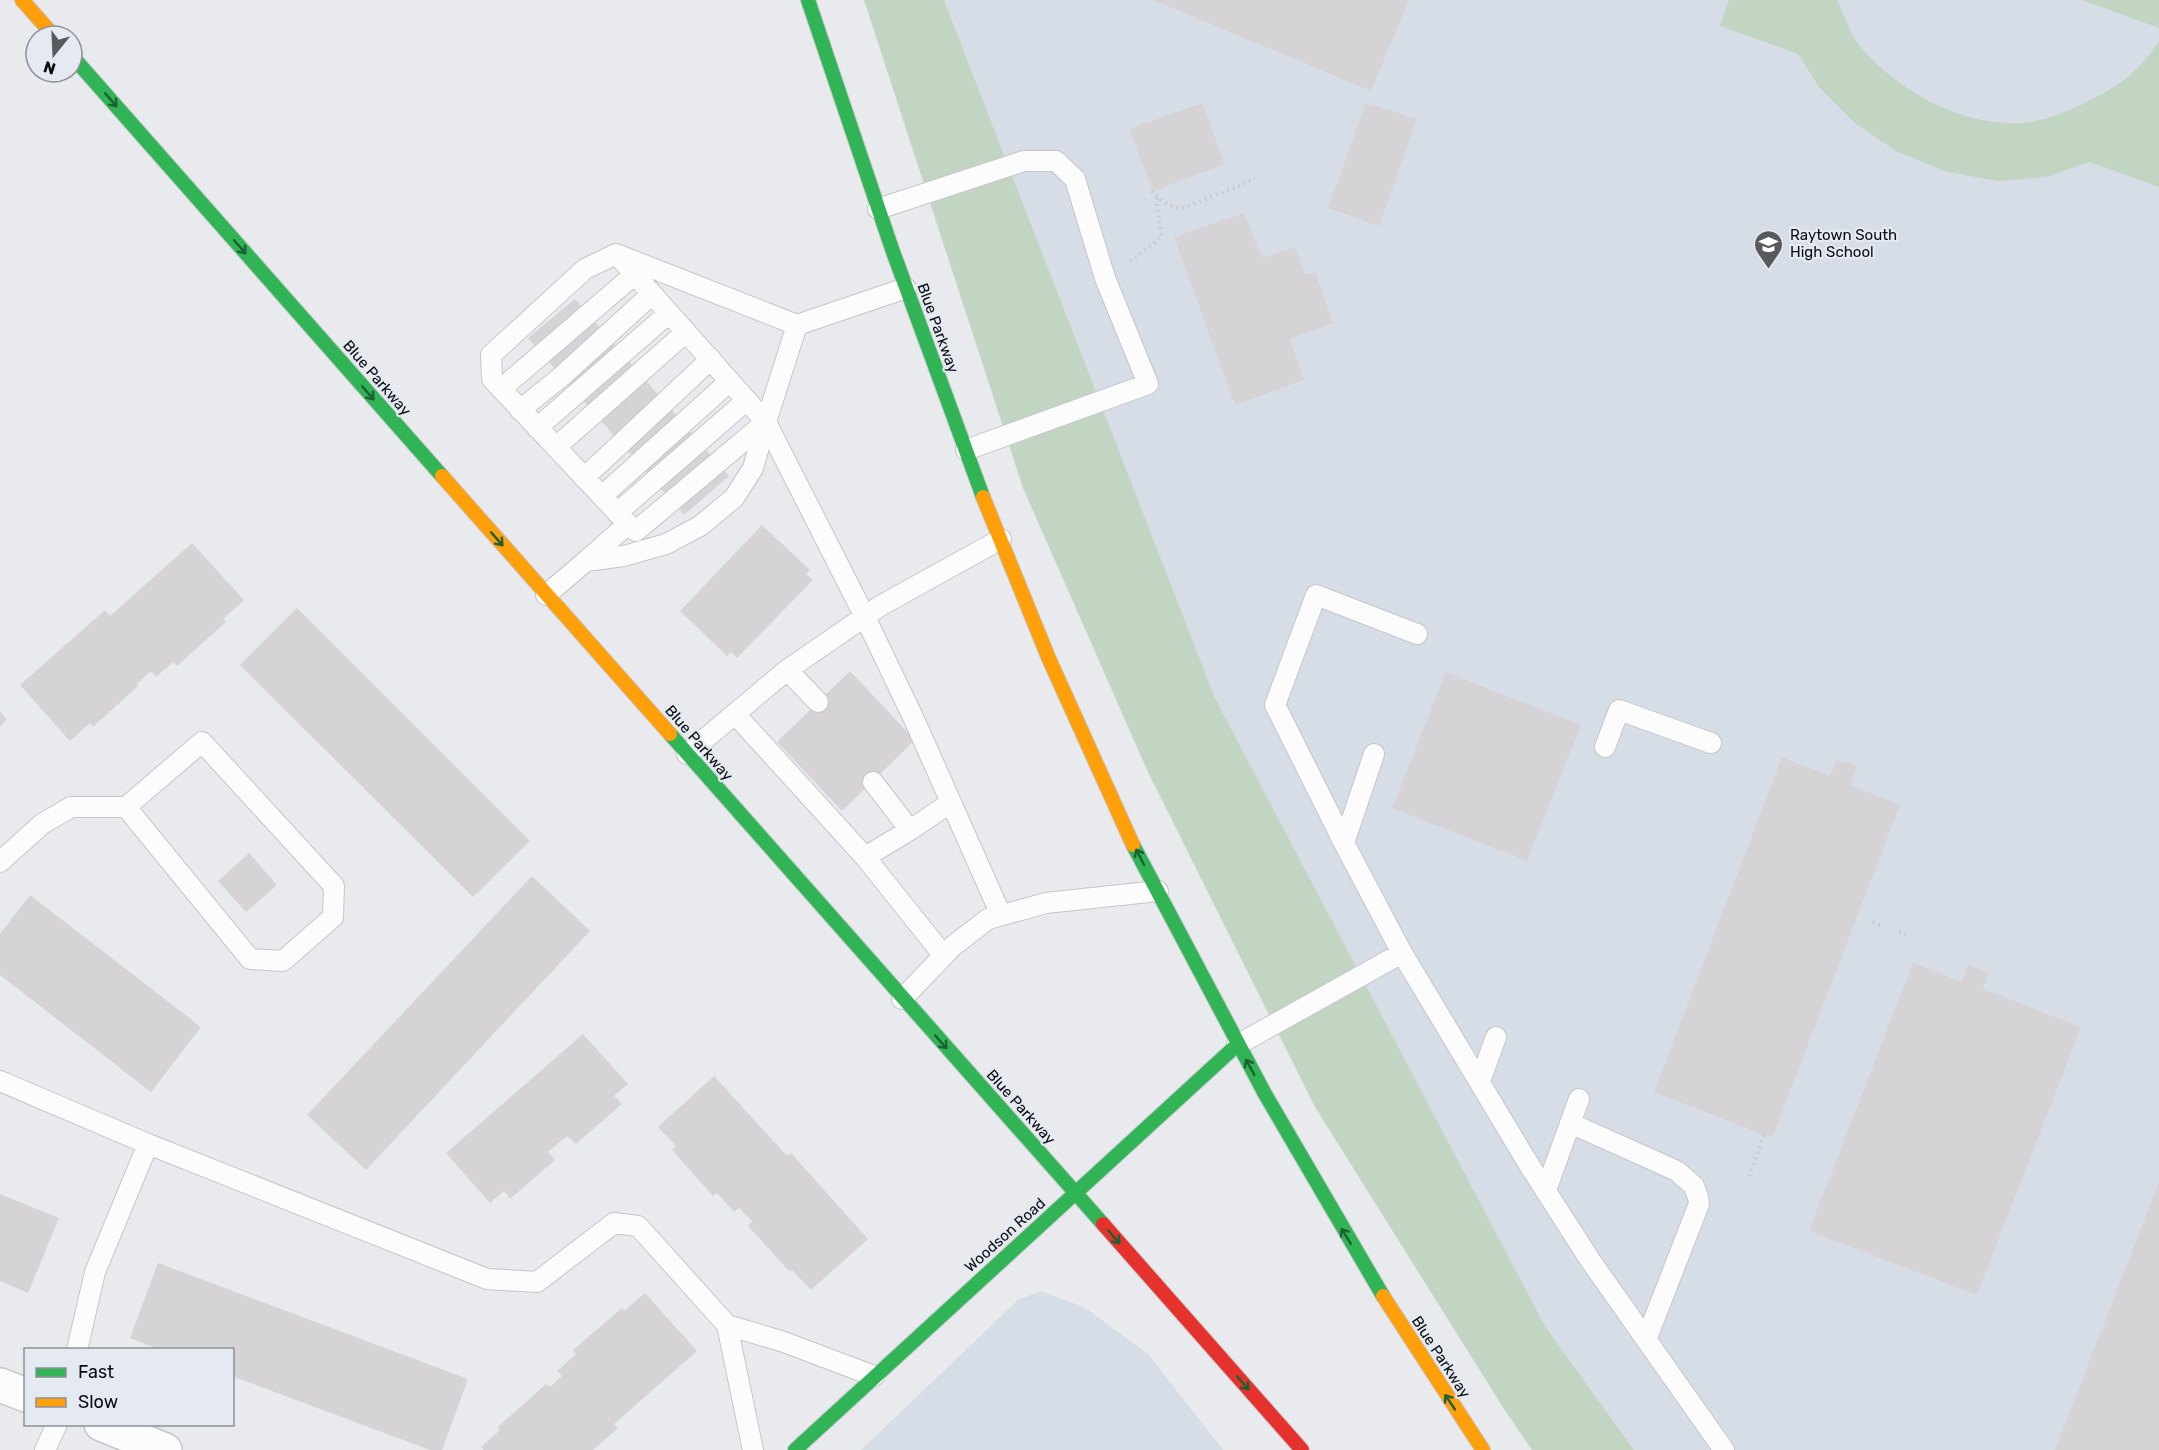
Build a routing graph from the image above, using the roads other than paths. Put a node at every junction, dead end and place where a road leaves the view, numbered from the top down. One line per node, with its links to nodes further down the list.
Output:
1 (22, 0): 3 (main road)
2 (808, 0): 5 (main road, Blue Parkway)
3 (43, 24)
4 (84, 70): 27 (main road, Blue Parkway, one-way to 27)
5 (878, 210): 8 (main road, Blue Parkway); 21 (lane)
6 (616, 254): 7 (lane); 11 (lane); 15 (lane)
7 (635, 274): 9 (lane); 15 (lane)
8 (906, 288): 11 (lane); 21 (main road, Blue Parkway)
9 (652, 294): 10 (lane); 17 (lane)
10 (669, 313): 12 (lane); 19 (lane)
11 (797, 325): 18 (lane)
12 (686, 332): 13 (lane); 20 (lane)
13 (711, 359): 14 (lane); 22 (lane)
14 (730, 381): 16 (lane); 23 (lane)
15 (501, 389): 17 (lane)
16 (747, 400): 18 (lane); 24 (lane)
17 (520, 410): 19 (lane)
18 (766, 422): 24 (lane); 26 (lane); 28 (lane)
19 (537, 428): 20 (lane)
20 (556, 447): 22 (lane)
21 (966, 450): 25 (main road, Blue Parkway)
22 (584, 478): 23 (lane)
23 (602, 496): 24 (lane)
24 (622, 518): 26 (lane)
25 (1001, 539): 28 (lane); 44 (main road, Blue Parkway, one-way to 25)
26 (586, 561): 27 (lane)
27 (546, 595): 35 (main road, Blue Parkway)
28 (865, 617): 30 (lane); 38 (lane)
29 (1417, 634): 41 (lane)
30 (787, 670): 31 (lane); 32 (lane)
31 (818, 702)
32 (735, 714): 35 (lane); 42 (lane)
33 (1711, 743): 34 (lane)
34 (1605, 747)
35 (687, 754): 48 (main road, Blue Parkway)
36 (1374, 754): 41 (lane)
37 (873, 782): 40 (lane)
38 (950, 803): 40 (lane); 45 (lane)
39 (126, 807): 39 (lane); 43 (lane)
40 (910, 830): 42 (lane)
41 (1344, 843): 46 (lane)
42 (865, 857): 47 (lane)
43 (0, 862)
44 (1158, 891): 45 (lane); 50 (main road, Blue Parkway)
45 (1001, 915): 47 (lane)
46 (1402, 953): 50 (lane); 51 (lane)
47 (944, 956): 48 (lane)
48 (902, 999): 57 (main road, Blue Parkway, one-way to 57)
49 (1496, 1037): 51 (lane)
50 (1237, 1045): 57 (main road, Woodson Road); 71 (main road, Blue Parkway, one-way to 50)
51 (1480, 1080): 56 (lane)
52 (0, 1081): 55 (lane)
53 (1579, 1099): 54 (lane)
54 (1570, 1123): 56 (lane); 59 (lane)
55 (148, 1144): 58 (lane); 60 (lane)
56 (1546, 1190): 59 (lane)
57 (1075, 1193): 61 (main road, Woodson Road); 70 (main road, Blue Parkway, one-way to 70)
58 (727, 1325): 61 (lane); 68 (lane)
59 (1646, 1340): 72 (lane)
60 (77, 1348)
61 (874, 1376): 69 (main road, Woodson Road)
62 (0, 1385): 63 (street)
63 (24, 1394)
64 (57, 1426): 66 (lane)
65 (104, 1426): 67 (street)
66 (45, 1450)
67 (165, 1450)
68 (753, 1450)
69 (795, 1450)
70 (1302, 1450)
71 (1483, 1450)
72 (1724, 1450)

